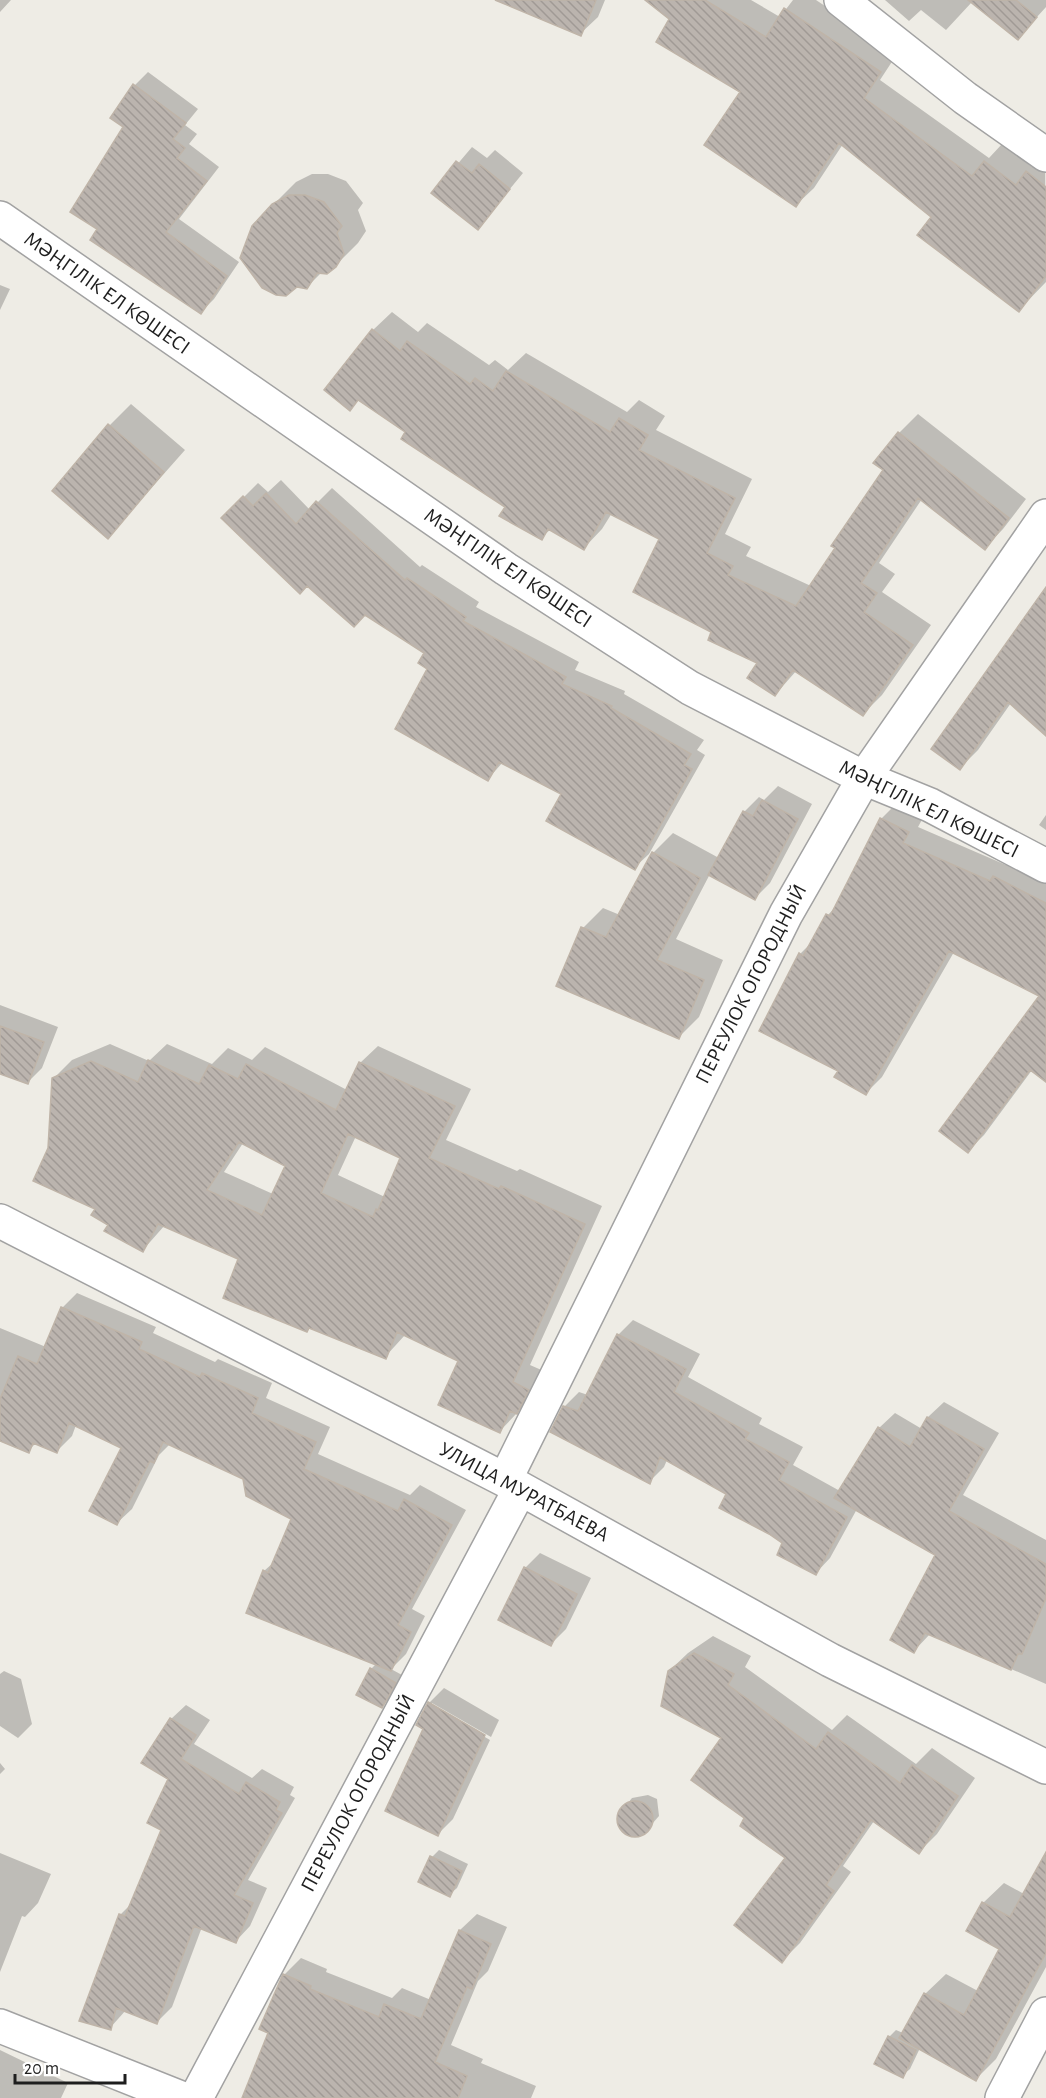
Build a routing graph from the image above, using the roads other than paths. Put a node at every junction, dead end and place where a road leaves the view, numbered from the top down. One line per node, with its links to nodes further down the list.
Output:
1 (840, 0): 2 (street)
2 (1046, 155)
3 (0, 218): 5 (street, МӘҢГІЛІК ЕЛ КӨШЕСІ)
4 (1046, 516): 5 (street, ПЕРЕУЛОК ОГОРОДНЫЙ)
5 (864, 778): 6 (street, МӘҢГІЛІК ЕЛ КӨШЕСІ); 8 (street, ПЕРЕУЛОК ОГОРОДНЫЙ)
6 (1046, 866)
7 (0, 1221): 8 (street, УЛИЦА МУРАТБАЕВА)
8 (513, 1485): 9 (street, УЛИЦА МУРАТБАЕВА); 13 (street, ПЕРЕУЛОК ОГОРОДНЫЙ)
9 (1046, 1767)
10 (1046, 2014): 14 (street)
11 (0, 2026): 12 (street)
12 (181, 2098)
13 (196, 2098)
14 (1002, 2098)

